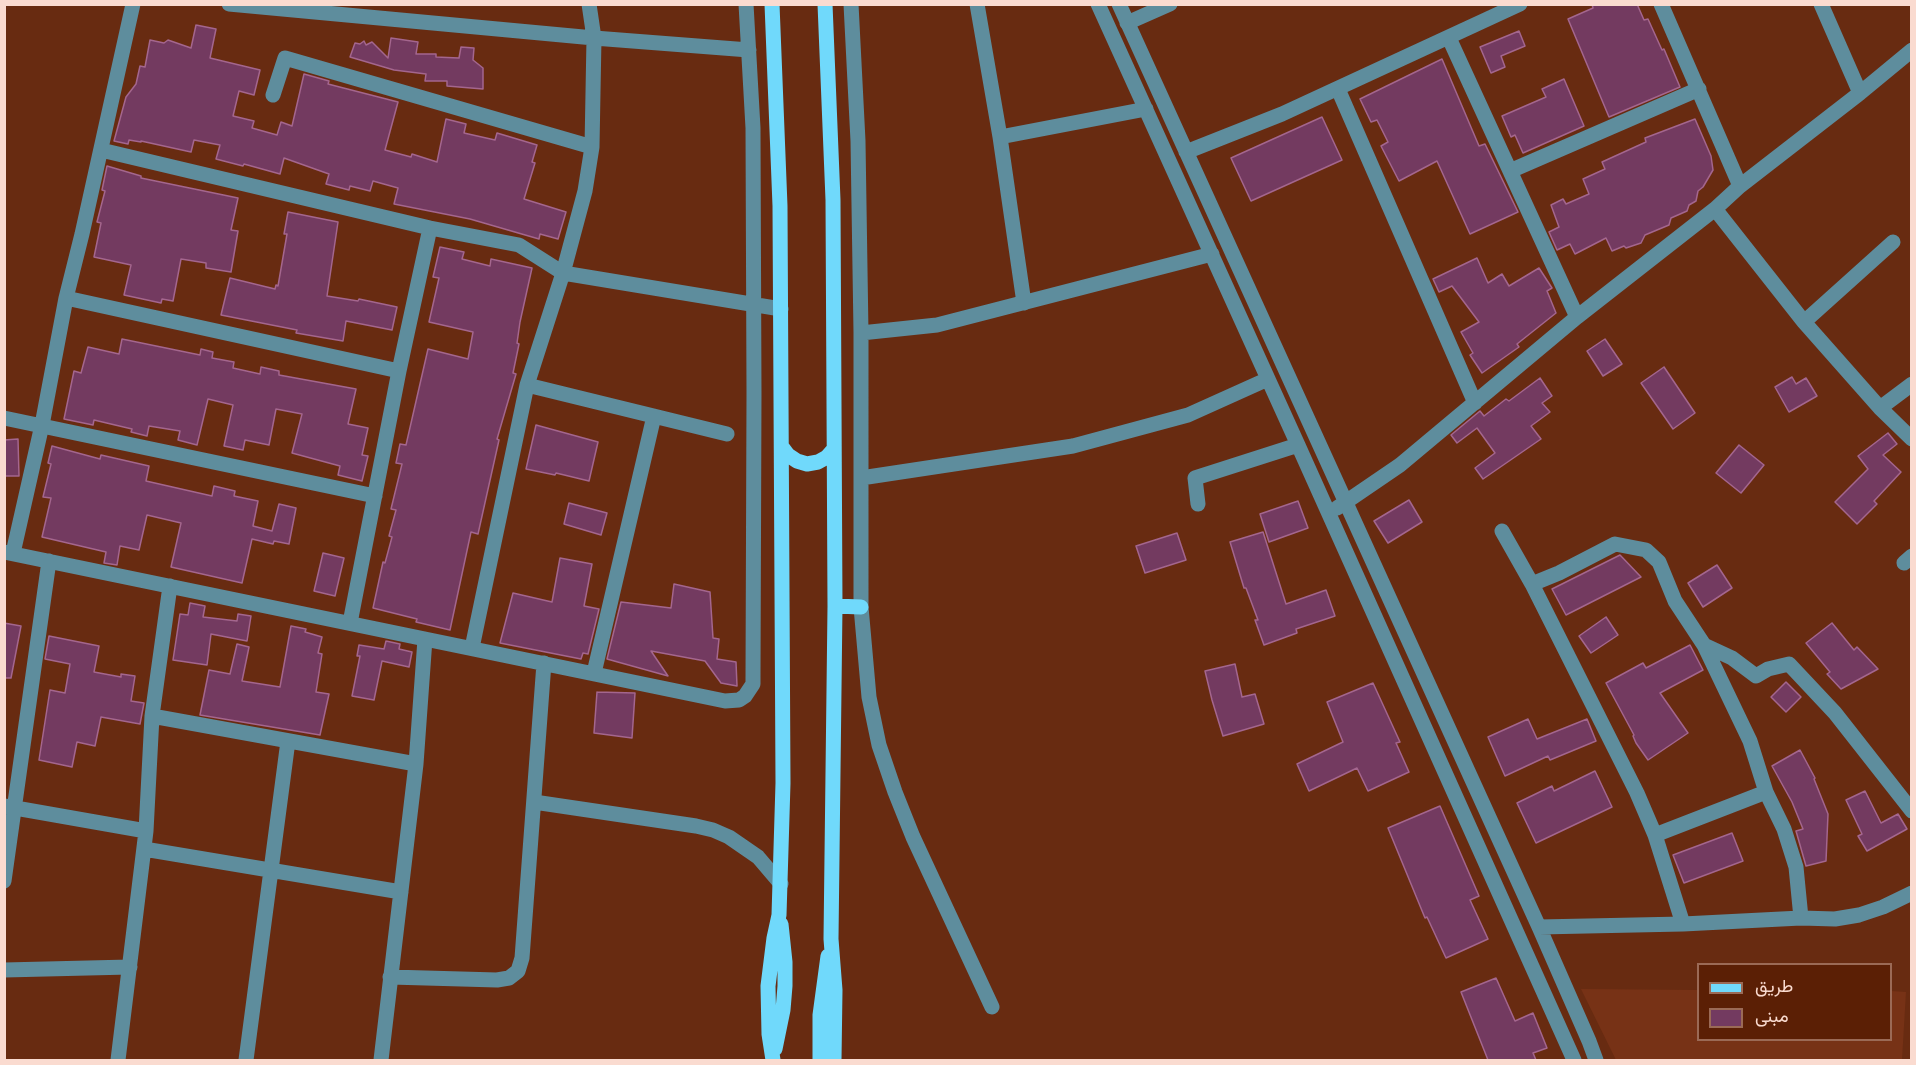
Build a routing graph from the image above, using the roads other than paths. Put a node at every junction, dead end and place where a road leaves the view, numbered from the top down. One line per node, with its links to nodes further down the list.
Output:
1 (133, 4): 27 (street)
2 (229, 4): 16 (street)
3 (589, 4): 16 (street)
4 (746, 4): 18 (street)
5 (772, 4): 39 (main road)
6 (825, 4): 56 (main road)
7 (852, 4): 42 (street)
8 (977, 4): 25 (street)
9 (1098, 4): 24 (street)
10 (1119, 4): 15 (street)
11 (1170, 4): 15 (street)
12 (1520, 4): 17 (street)
13 (1661, 4): 21 (street)
14 (1821, 4): 22 (street)
15 (1127, 23): 28 (street)
16 (594, 38): 18 (street); 26 (street)
17 (1449, 38): 20 (street); 29 (street)
18 (749, 50): 38 (street)
19 (1911, 50): 22 (street)
20 (1338, 89): 28 (street); 47 (street)
21 (1699, 89): 29 (street); 30 (street)
22 (1860, 93): 30 (street)
23 (273, 95): 26 (street)
24 (1146, 109): 25 (street); 34 (street)
25 (999, 137): 37 (street)
26 (592, 147): 35 (street)
27 (101, 150): 32 (street); 36 (street)
28 (1186, 152): 59 (street)
29 (1510, 171): 40 (street)
30 (1740, 186): 31 (street)
31 (1715, 209): 40 (street); 41 (street)
32 (430, 228): 35 (street); 43 (street)
33 (1893, 242): 41 (street)
34 (1212, 254): 37 (street); 44 (street)
35 (562, 273): 38 (street); 46 (street)
36 (66, 298): 43 (street); 51 (street)
37 (1024, 303): 42 (street)
38 (753, 304): 39 (street); 74 (street)
39 (781, 309): 55 (main road)
40 (1578, 317): 47 (street)
41 (1804, 322): 48 (street)
42 (861, 333): 57 (street)
43 (399, 371): 58 (street)
44 (1268, 379): 54 (street); 57 (street)
45 (1911, 384): 48 (street)
46 (527, 385): 49 (street); 72 (street)
47 (1475, 403): 59 (street)
48 (1880, 408): 53 (street)
49 (654, 416): 52 (street); 74 (street)
50 (4, 418): 51 (street)
51 (42, 425): 58 (street); 63 (street)
52 (727, 434)
53 (1911, 439)
54 (1298, 445): 60 (street); 61 (street)
55 (782, 447): 56 (main road); 87 (main road)
56 (834, 449): 67 (main road)
57 (861, 478): 68 (street)
58 (375, 496): 69 (street)
59 (1345, 503): 61 (street); 92 (street)
60 (1198, 504)
61 (1329, 513): 104 (street)
62 (1502, 531): 65 (street)
63 (9, 553): 64 (street)
64 (49, 561): 66 (street); 80 (street)
65 (1532, 584): 71 (street); 83 (street)
66 (170, 586): 69 (street); 75 (street)
67 (835, 606): 68 (main road); 93 (main road)
68 (861, 607): 97 (street)
69 (350, 623): 70 (street)
70 (425, 639): 72 (street); 77 (street)
71 (1704, 645): 78 (street); 81 (street)
72 (472, 648): 73 (street)
73 (544, 663): 74 (street); 79 (street)
74 (594, 673)
75 (152, 716): 76 (street); 82 (street)
76 (288, 741): 77 (street); 85 (street)
77 (416, 764): 88 (street)
78 (1766, 792): 83 (street); 90 (street)
79 (534, 801): 87 (street); 96 (street)
80 (10, 807): 82 (street); 86 (street)
81 (1911, 811)
82 (146, 831): 84 (street)
83 (1655, 835): 91 (street)
84 (144, 849): 85 (street); 94 (street)
85 (270, 870): 88 (street); 100 (street)
86 (4, 881)
87 (781, 884): 98 (main road)
88 (401, 892): 96 (street)
89 (1911, 893): 90 (street)
90 (1801, 918): 91 (street)
91 (1683, 924): 92 (street)
92 (1539, 927): 105 (street)
93 (831, 939): 102 (main road); 103 (main road)
94 (130, 967): 95 (street); 99 (street)
95 (4, 970)
96 (390, 977): 101 (street)
97 (992, 1007)
98 (773, 1059)
99 (118, 1060)
100 (246, 1060)
101 (381, 1060)
102 (820, 1060)
103 (834, 1060)
104 (1574, 1060)
105 (1596, 1060)

